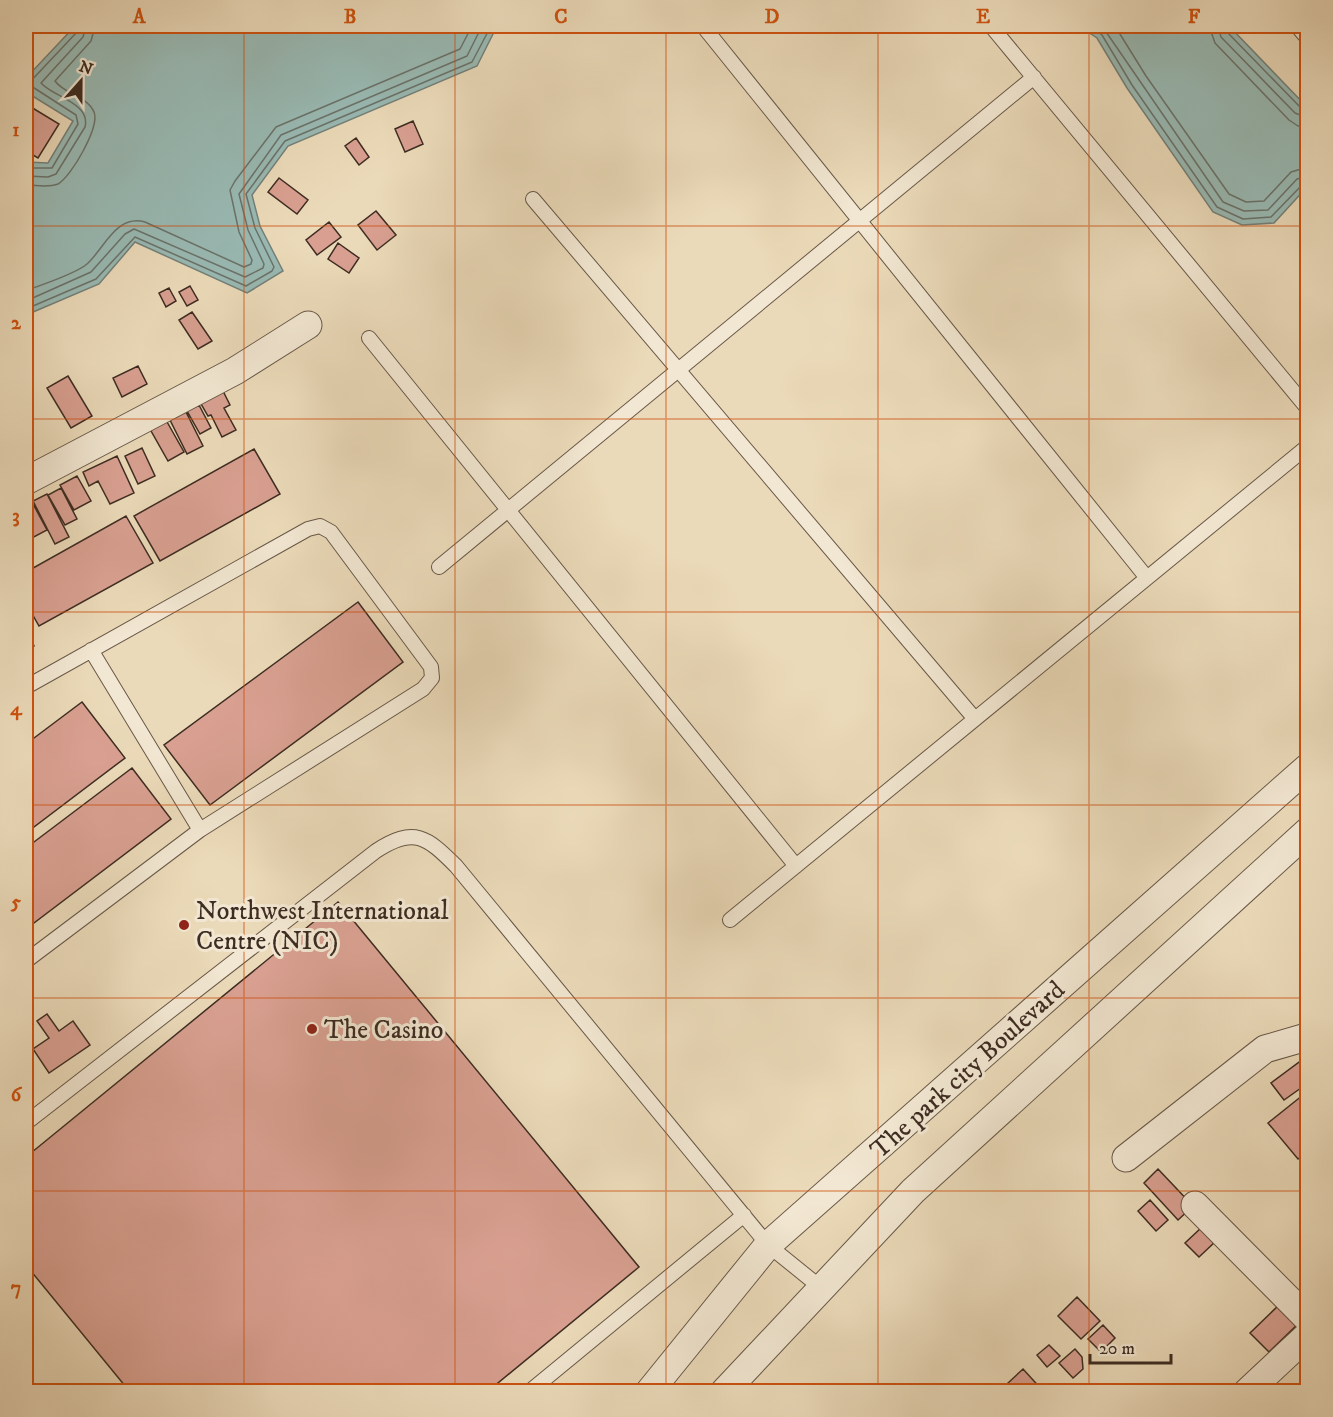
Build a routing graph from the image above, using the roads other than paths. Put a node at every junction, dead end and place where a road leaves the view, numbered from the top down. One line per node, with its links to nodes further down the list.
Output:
1 (704, 26): 7 (lane)
2 (991, 26): 5 (lane)
3 (1297, 26): 4 (lane)
4 (1308, 39)
5 (1034, 77): 7 (lane); 11 (lane)
6 (533, 199): 10 (lane)
7 (861, 220): 10 (lane); 16 (lane)
8 (308, 325): 13 (street)
9 (369, 338): 14 (lane)
10 (678, 371): 14 (lane); 19 (lane)
11 (1308, 409)
12 (1308, 446): 16 (lane)
13 (26, 481)
14 (508, 510): 15 (lane); 23 (lane)
15 (439, 567)
16 (1147, 578): 19 (lane)
17 (91, 650): 18 (lane); 21 (lane); 21 (lane)
18 (26, 687)
19 (975, 719): 23 (lane)
20 (1308, 767): 31 (street, The park city Boulevard)
21 (200, 830): 25 (lane)
22 (1308, 831): 32 (street, The park city Boulevard)
23 (796, 866): 24 (lane)
24 (730, 920)
25 (26, 961)
26 (1308, 1041): 28 (street)
27 (26, 1123): 30 (lane)
28 (1126, 1158)
29 (1195, 1205): 33 (street)
30 (744, 1215): 31 (lane); 35 (lane)
31 (768, 1245): 32 (lane); 36 (street, The park city Boulevard)
32 (820, 1287): 37 (street, The park city Boulevard)
33 (1308, 1319)
34 (1308, 1335): 38 (street)
35 (529, 1392)
36 (649, 1392)
37 (724, 1392)
38 (1247, 1392)

